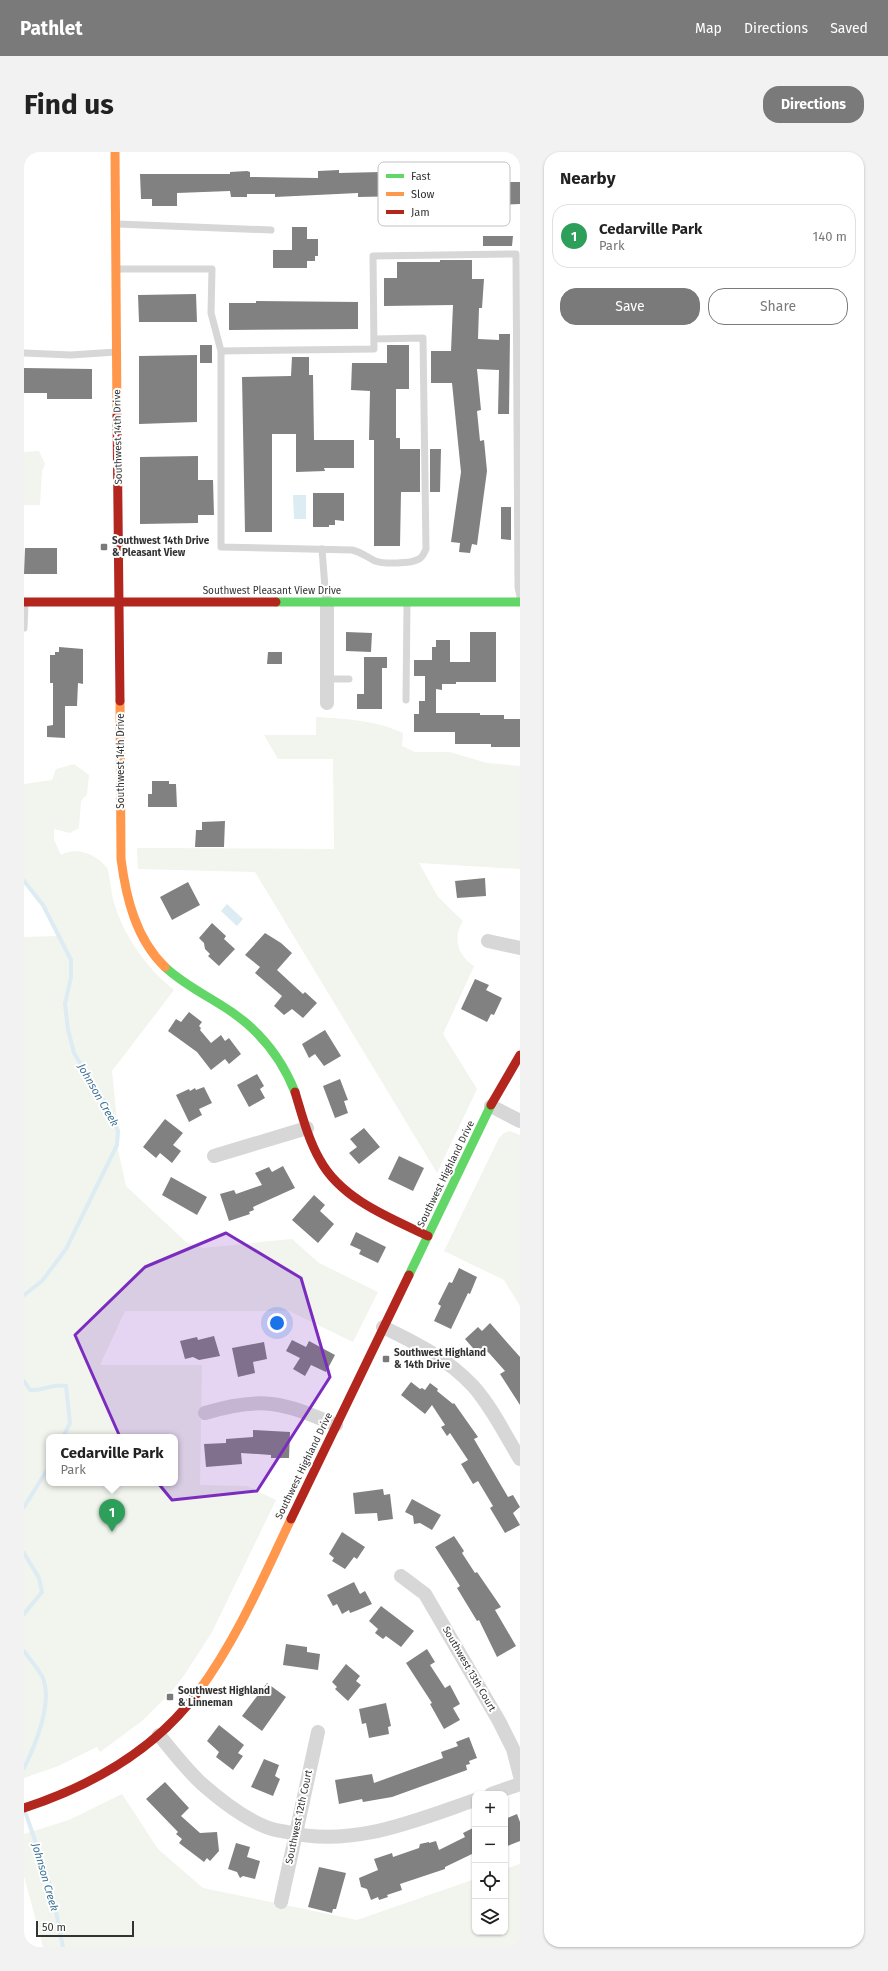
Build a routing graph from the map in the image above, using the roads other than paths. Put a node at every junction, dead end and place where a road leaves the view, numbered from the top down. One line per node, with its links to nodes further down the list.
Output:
1 (115, 152): 2 (street, Southwest 14th Drive)
2 (115, 224): 3 (lane); 4 (street, Southwest 14th Drive)
3 (272, 230)
4 (116, 269): 6 (lane); 7 (street, Southwest 14th Drive)
5 (374, 339): 6 (lane); 9 (lane); 10 (lane)
6 (221, 351): 9 (lane)
7 (117, 352): 8 (lane); 11 (street, Southwest 14th Drive)
8 (24, 353)
9 (322, 549): 13 (lane)
10 (520, 597)
11 (119, 601): 12 (street, Southwest Pleasant View Drive); 13 (street, Southwest Pleasant View Drive); 26 (street, Southwest 14th Drive)
12 (24, 602): 16 (lane)
13 (327, 602): 14 (street, Southwest Pleasant View Drive); 17 (street)
14 (407, 602): 15 (street, Southwest Pleasant View Drive); 19 (lane)
15 (520, 602)
16 (24, 628)
17 (327, 679): 18 (lane); 20 (street)
18 (349, 679)
19 (406, 700)
20 (327, 703)
21 (488, 941): 22 (street)
22 (520, 948)
23 (520, 1055): 24 (street, Southwest Highland Drive)
24 (491, 1106): 25 (street); 28 (street, Southwest Highland Drive)
25 (520, 1121)
26 (307, 1128): 27 (street); 28 (street, Southwest 14th Drive)
27 (214, 1156)
28 (428, 1236): 29 (street, Southwest Highland Drive)
29 (383, 1327): 31 (street, Southwest Highland Drive); 32 (street)
30 (205, 1414): 31 (street)
31 (336, 1425): 35 (street, Southwest Highland Drive)
32 (520, 1459)
33 (401, 1576): 36 (street, Southwest 13th Court)
34 (318, 1732): 41 (street, Southwest 12th Court)
35 (159, 1735): 40 (street, Southwest Highland Drive); 41 (street)
36 (520, 1776)
37 (520, 1784): 38 (street)
38 (500, 1791)
39 (472, 1801): 41 (street)
40 (24, 1808)
41 (295, 1834): 42 (street, Southwest 12th Court)
42 (282, 1902)

